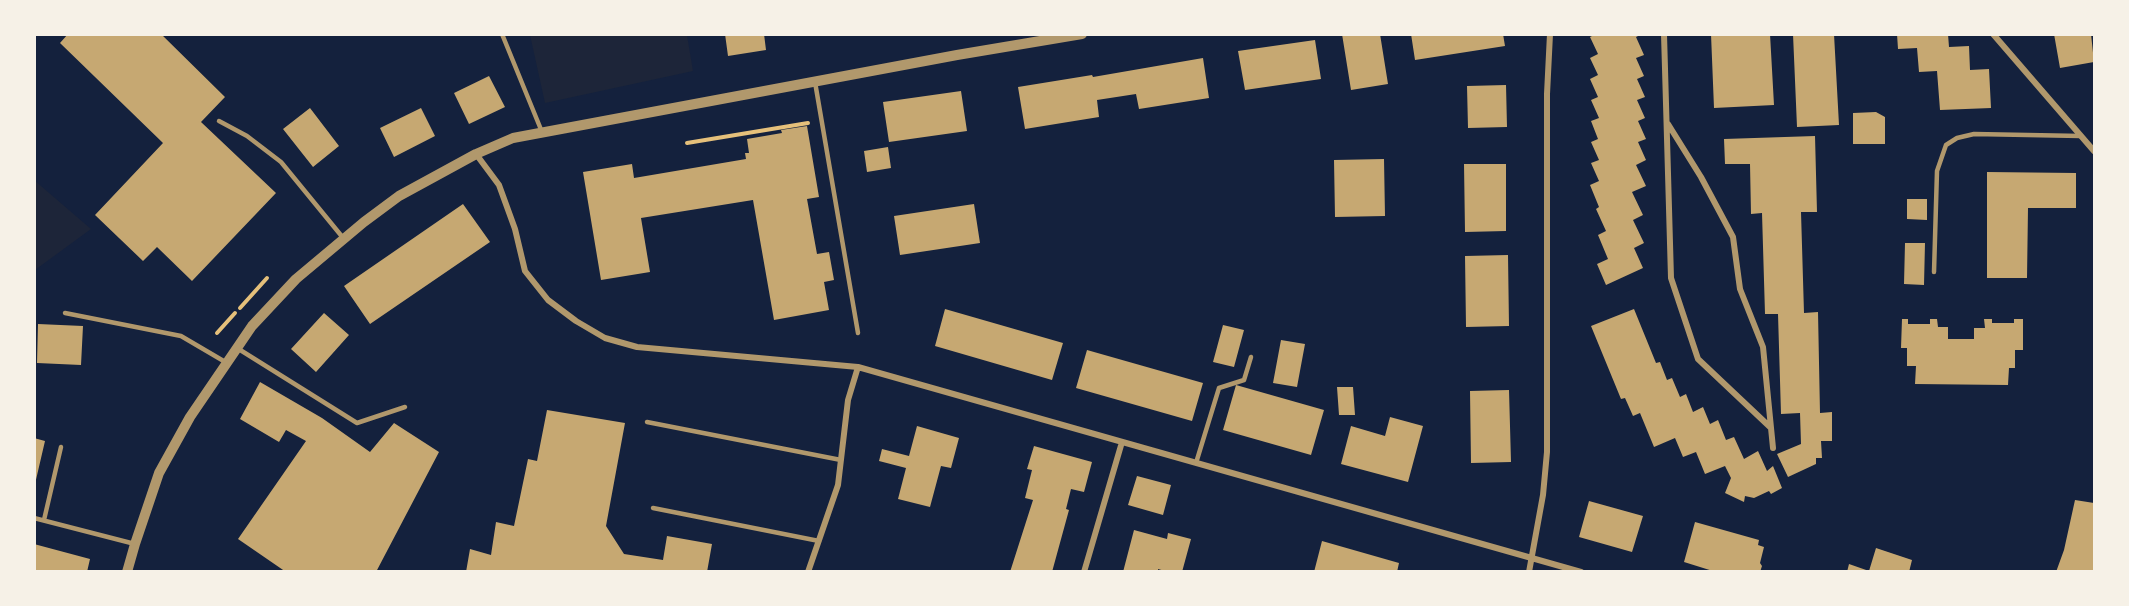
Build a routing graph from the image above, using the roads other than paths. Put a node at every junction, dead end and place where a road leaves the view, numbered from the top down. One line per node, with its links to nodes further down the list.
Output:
1 (502, 34): 9 (lane)
2 (1082, 34): 6 (street)
3 (1550, 34): 34 (street)
4 (1664, 34): 8 (street)
5 (1993, 34): 10 (street)
6 (815, 82): 9 (street); 16 (lane)
7 (219, 121): 13 (lane)
8 (1667, 122): 23 (street); 23 (street)
9 (542, 132): 12 (street)
10 (2081, 136): 11 (street); 14 (lane)
11 (2094, 151)
12 (476, 154): 13 (street); 20 (street)
13 (344, 239): 17 (street)
14 (1934, 272)
15 (64, 313): 19 (lane)
16 (858, 333)
17 (237, 348): 19 (street); 21 (lane)
18 (1251, 357): 28 (lane)
19 (226, 363): 33 (street)
20 (858, 367): 24 (street); 27 (street)
21 (405, 407)
22 (647, 422): 27 (lane)
23 (1770, 427): 26 (street)
24 (1122, 442): 28 (street); 37 (street)
25 (61, 447): 31 (lane)
26 (1773, 448)
27 (841, 459): 32 (street)
28 (1196, 463): 34 (street)
29 (653, 508): 32 (lane)
30 (34, 518): 31 (lane)
31 (44, 520): 33 (lane)
32 (819, 541): 36 (street)
33 (135, 544): 35 (street)
34 (1533, 557): 38 (street); 39 (street)
35 (127, 572)
36 (808, 572)
37 (1084, 572)
38 (1529, 572)
39 (1581, 572)

